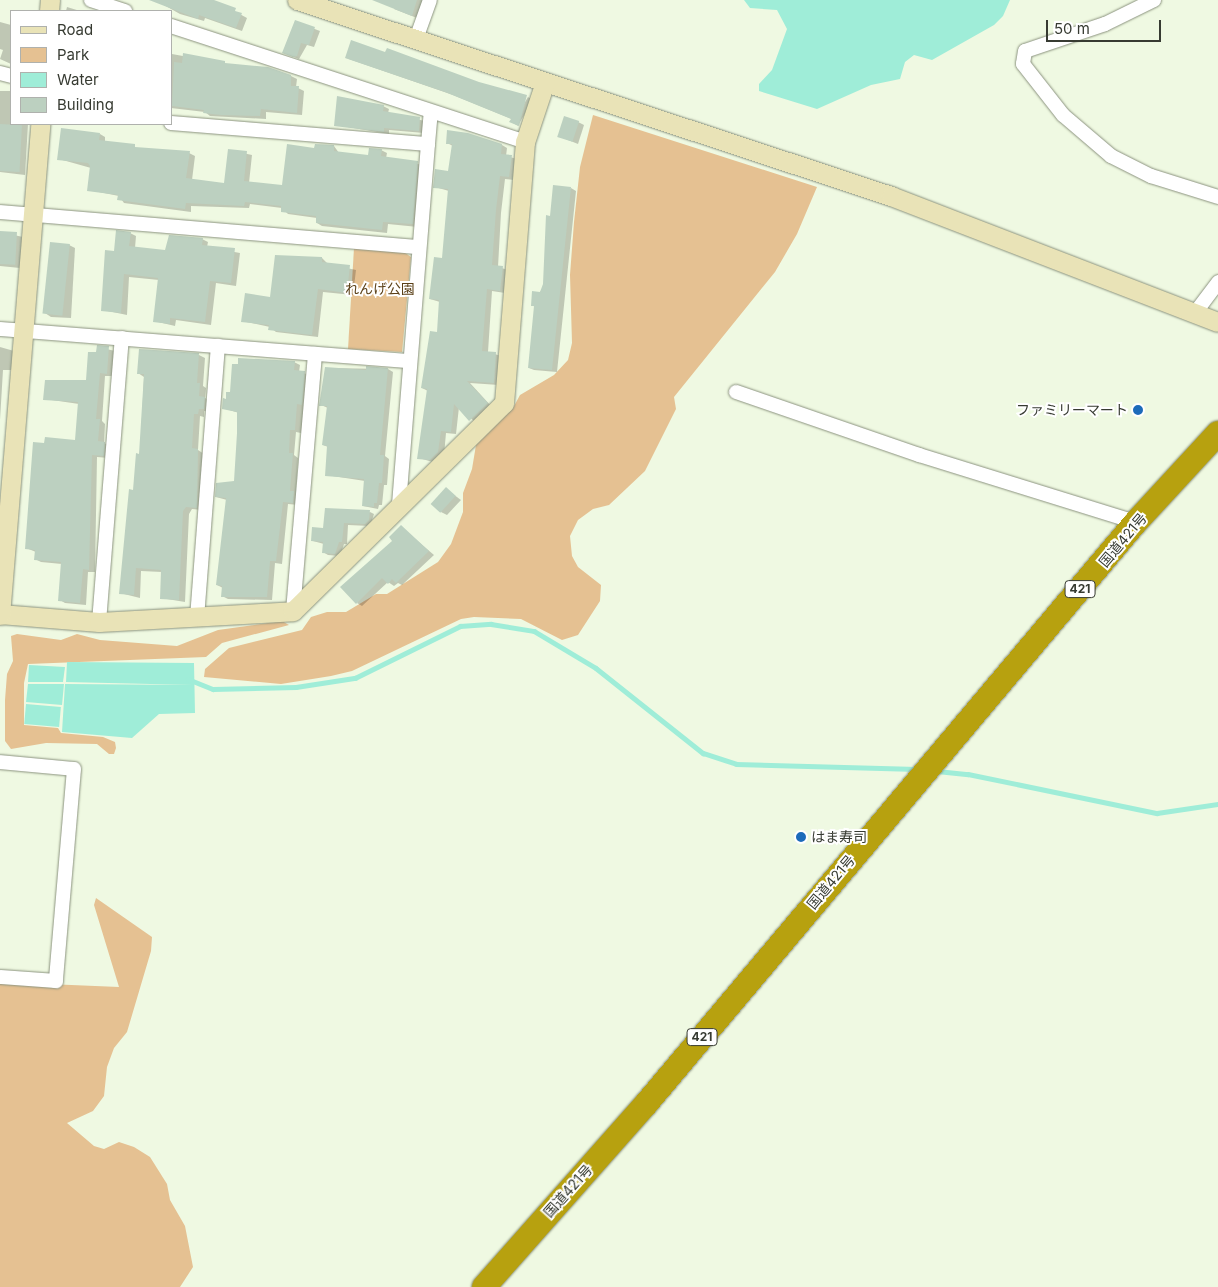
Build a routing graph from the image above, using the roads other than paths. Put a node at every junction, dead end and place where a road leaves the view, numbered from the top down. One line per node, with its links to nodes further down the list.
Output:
1 (91, 0): 5 (street)
2 (298, 0): 7 (street)
3 (430, 0): 7 (street)
4 (1154, 0): 14 (street)
5 (123, 10)
6 (172, 26): 9 (street)
7 (416, 39): 8 (street)
8 (545, 82): 12 (street); 19 (street)
9 (431, 112): 12 (street); 13 (street)
10 (172, 123): 13 (street)
11 (40, 125): 16 (street)
12 (524, 142): 29 (street)
13 (428, 144): 17 (street)
14 (1218, 197)
15 (0, 212): 16 (street)
16 (32, 215): 17 (street); 22 (street)
17 (419, 247): 26 (street)
18 (1218, 282): 19 (street)
19 (1194, 313): 20 (street)
20 (1218, 322)
21 (0, 329): 22 (street)
22 (24, 331): 23 (street); 31 (street)
23 (122, 338): 24 (street); 35 (street)
24 (218, 346): 25 (street); 34 (street)
25 (315, 354): 26 (street); 32 (street)
26 (410, 361): 29 (street)
27 (736, 392): 30 (street)
28 (1218, 433): 30 (highway, 国道421号 / 421)
29 (399, 506): 32 (street)
30 (1136, 522): 38 (highway, 国道421号 / 421)
31 (3, 544): 33 (street)
32 (293, 611): 34 (street)
33 (0, 614): 35 (street)
34 (197, 618): 35 (street)
35 (99, 622)
36 (0, 762): 37 (street)
37 (0, 977)
38 (484, 1287)

